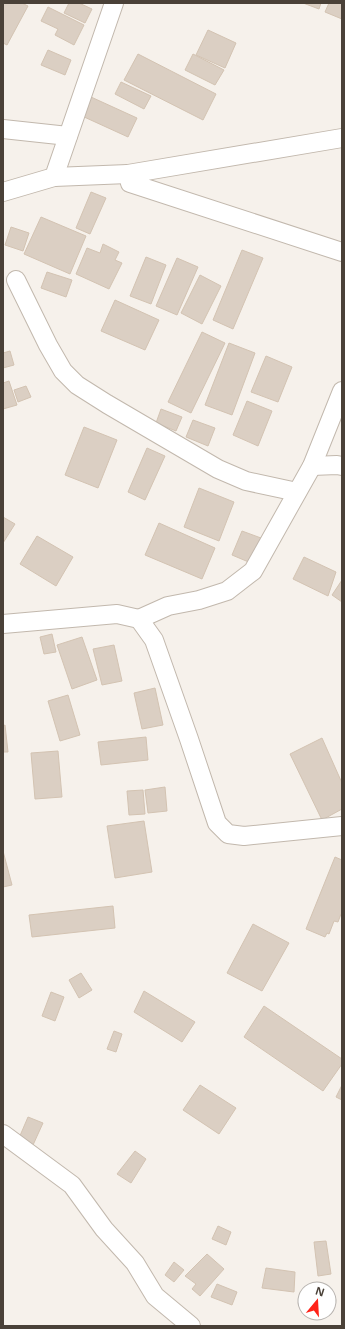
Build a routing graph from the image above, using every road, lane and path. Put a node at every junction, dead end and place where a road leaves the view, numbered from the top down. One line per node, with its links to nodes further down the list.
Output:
1 (114, 3): 3 (street)
2 (3, 129): 3 (street)
3 (68, 136): 6 (street)
4 (342, 138): 5 (street)
5 (128, 174): 6 (street); 8 (street)
6 (54, 178): 7 (street)
7 (3, 192)
8 (342, 252)
9 (16, 280): 13 (street)
10 (342, 391): 11 (street)
11 (312, 466): 12 (street); 13 (street)
12 (342, 466)
13 (297, 492): 14 (street)
14 (139, 619): 15 (street); 16 (street)
15 (3, 624)
16 (342, 826)
17 (3, 1134): 18 (street)
18 (191, 1326)

